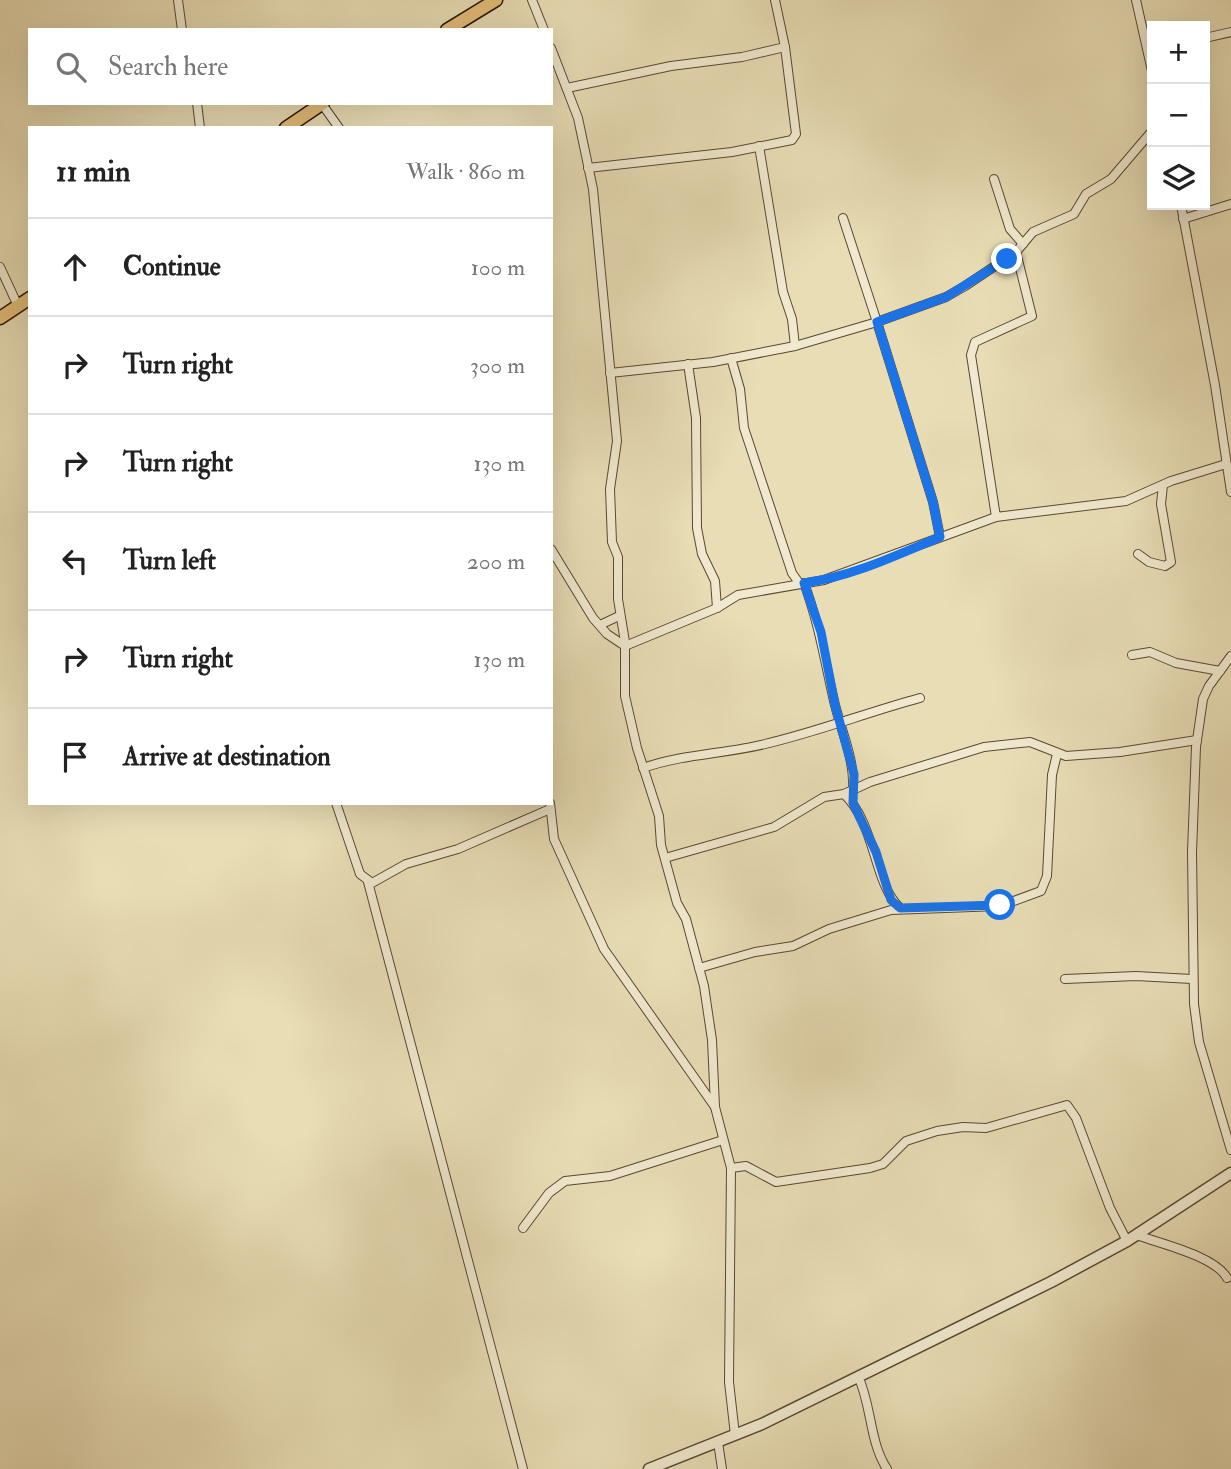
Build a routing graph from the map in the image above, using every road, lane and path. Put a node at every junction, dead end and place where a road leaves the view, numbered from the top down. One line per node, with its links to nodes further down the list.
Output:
1 (177, 0): 6 (street)
2 (496, 0): 7 (main road)
3 (532, 0): 8 (street)
4 (775, 0): 12 (street)
5 (1137, 0): 11 (street)
6 (182, 28)
7 (450, 28)
8 (543, 28)
9 (1231, 32): 10 (street)
10 (1210, 37)
11 (1147, 38)
12 (785, 47): 14 (street); 22 (street)
13 (553, 53): 14 (street)
14 (567, 88): 23 (street)
15 (197, 105): 18 (street)
16 (321, 105): 19 (main road)
17 (324, 105): 20 (street)
18 (201, 126)
19 (289, 126)
20 (338, 126)
21 (1147, 137): 29 (street)
22 (759, 146): 23 (street); 36 (street)
23 (589, 168): 39 (street)
24 (994, 179): 29 (street)
25 (1231, 204): 28 (street)
26 (1182, 210): 28 (street)
27 (843, 218): 35 (street)
28 (1184, 219): 40 (street)
29 (1023, 244): 30 (street)
30 (1016, 252): 35 (street); 46 (street)
31 (0, 267): 33 (street)
32 (28, 299): 33 (main road)
33 (18, 306): 34 (main road)
34 (0, 317)
35 (877, 322): 36 (street); 47 (street)
36 (795, 346): 37 (street)
37 (731, 358): 38 (street); 50 (street)
38 (688, 364): 39 (street); 51 (street)
39 (610, 373): 52 (street)
40 (1227, 444): 41 (street)
41 (1226, 464): 42 (street); 43 (street)
42 (1163, 485): 44 (street); 45 (street)
43 (1231, 492)
44 (1146, 495): 45 (street); 46 (street)
45 (1161, 504): 49 (street)
46 (996, 517): 47 (street)
47 (940, 537): 50 (street)
48 (553, 552): 53 (street)
49 (1139, 554)
50 (802, 583): 51 (street); 59 (street)
51 (717, 608): 54 (street)
52 (620, 616): 53 (street); 54 (street)
53 (600, 625): 54 (street)
54 (625, 646): 62 (street)
55 (1132, 655): 57 (street)
56 (1231, 656): 57 (street)
57 (1220, 671): 60 (street)
58 (920, 698): 59 (street)
59 (840, 723): 62 (street); 63 (street)
60 (1197, 740): 61 (street); 75 (street)
61 (1057, 754): 64 (street); 71 (street)
62 (643, 768): 68 (street)
63 (854, 774): 64 (street); 65 (street)
64 (863, 785): 65 (street)
65 (850, 791): 68 (street); 70 (street)
66 (338, 805): 69 (street)
67 (550, 806): 69 (street); 76 (street)
68 (665, 858): 73 (street)
69 (368, 882): 87 (street)
70 (891, 900): 71 (street); 72 (street)
71 (900, 908): 72 (street)
72 (887, 911): 73 (street)
73 (699, 968): 76 (street)
74 (1065, 979): 75 (street)
75 (1192, 979): 78 (street)
76 (715, 1107): 77 (street)
77 (723, 1140): 79 (street); 81 (street)
78 (1231, 1150)
79 (731, 1168): 82 (street); 85 (street)
80 (1231, 1173): 82 (street)
81 (523, 1228)
82 (1132, 1238): 83 (street); 84 (street)
83 (1227, 1278)
84 (858, 1376): 85 (street); 90 (street)
85 (735, 1435): 86 (street)
86 (718, 1442): 88 (street); 89 (street)
87 (523, 1469)
88 (649, 1469)
89 (722, 1469)
90 (887, 1469)

